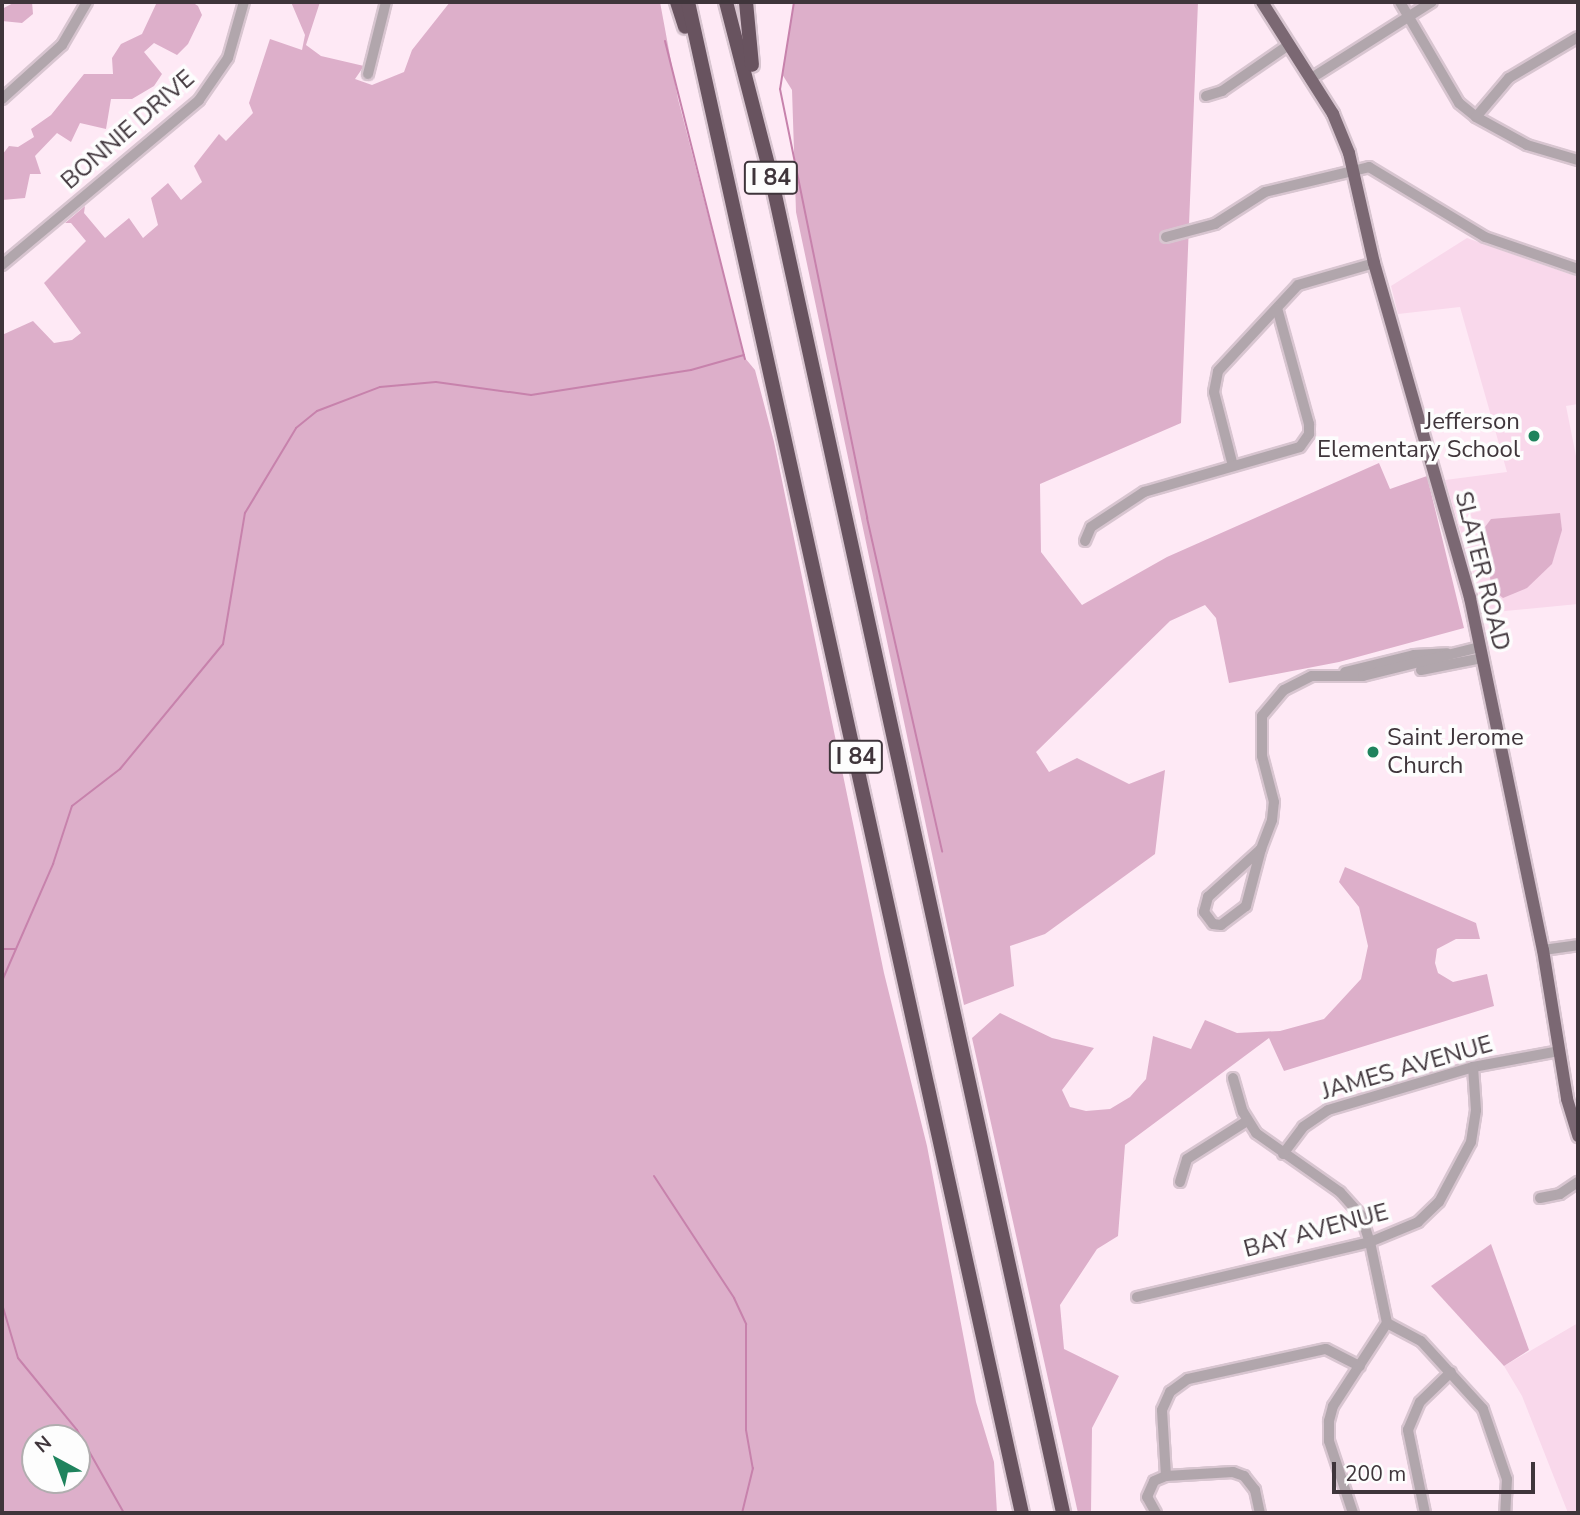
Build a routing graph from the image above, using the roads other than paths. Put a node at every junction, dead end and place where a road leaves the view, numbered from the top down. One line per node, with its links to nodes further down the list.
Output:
1 (87, 2): 18 (street)
2 (244, 2): 25 (street, BONNIE DRIVE)
3 (386, 2): 14 (street)
4 (677, 2): 16 (highway)
5 (688, 2): 16 (highway, I 84)
6 (726, 2): 19 (highway, I 84)
7 (746, 2): 19 (highway)
8 (1262, 2): 13 (main road, SLATER ROAD)
9 (1400, 2): 11 (street)
10 (1432, 2): 11 (street)
11 (1409, 15): 15 (street); 20 (street)
12 (1578, 37): 20 (street)
13 (1287, 46): 15 (main road, SLATER ROAD); 17 (street)
14 (368, 74)
15 (1310, 79): 22 (main road, SLATER ROAD)
16 (711, 96): 50 (highway, I 84)
17 (1206, 96)
18 (2, 99)
19 (756, 115): 51 (highway, I 84)
20 (1476, 117): 21 (street)
21 (1578, 160)
22 (1353, 169): 23 (street); 24 (main road, SLATER ROAD); 26 (street)
23 (1166, 237)
24 (1374, 263): 27 (street); 30 (main road, SLATER ROAD)
25 (2, 265)
26 (1578, 269)
27 (1277, 308): 28 (street); 28 (street)
28 (1233, 466): 29 (street)
29 (1086, 541)
30 (1481, 653): 31 (street); 31 (street); 34 (main road, SLATER ROAD)
31 (1338, 675): 32 (street)
32 (1261, 849): 32 (street)
33 (1578, 944): 34 (street)
34 (1544, 950): 35 (main road, SLATER ROAD)
35 (1559, 1051): 36 (street, JAMES AVENUE); 39 (main road, SLATER ROAD)
36 (1473, 1067): 40 (street, JAMES AVENUE); 44 (street, BAY AVENUE)
37 (1233, 1078): 38 (street)
38 (1247, 1121): 40 (street); 41 (street)
39 (1578, 1136)
40 (1283, 1154): 44 (street)
41 (1180, 1182)
42 (1578, 1182): 43 (street)
43 (1540, 1198)
44 (1370, 1242): 45 (street, BAY AVENUE); 46 (street)
45 (1137, 1297)
46 (1387, 1324): 47 (street); 48 (street)
47 (1360, 1366): 49 (street); 54 (street)
48 (1451, 1372): 55 (street); 56 (street)
49 (1166, 1476): 52 (street); 53 (street)
50 (1022, 1513)
51 (1063, 1513)
52 (1156, 1513)
53 (1261, 1513)
54 (1353, 1513)
55 (1425, 1513)
56 (1505, 1513)

